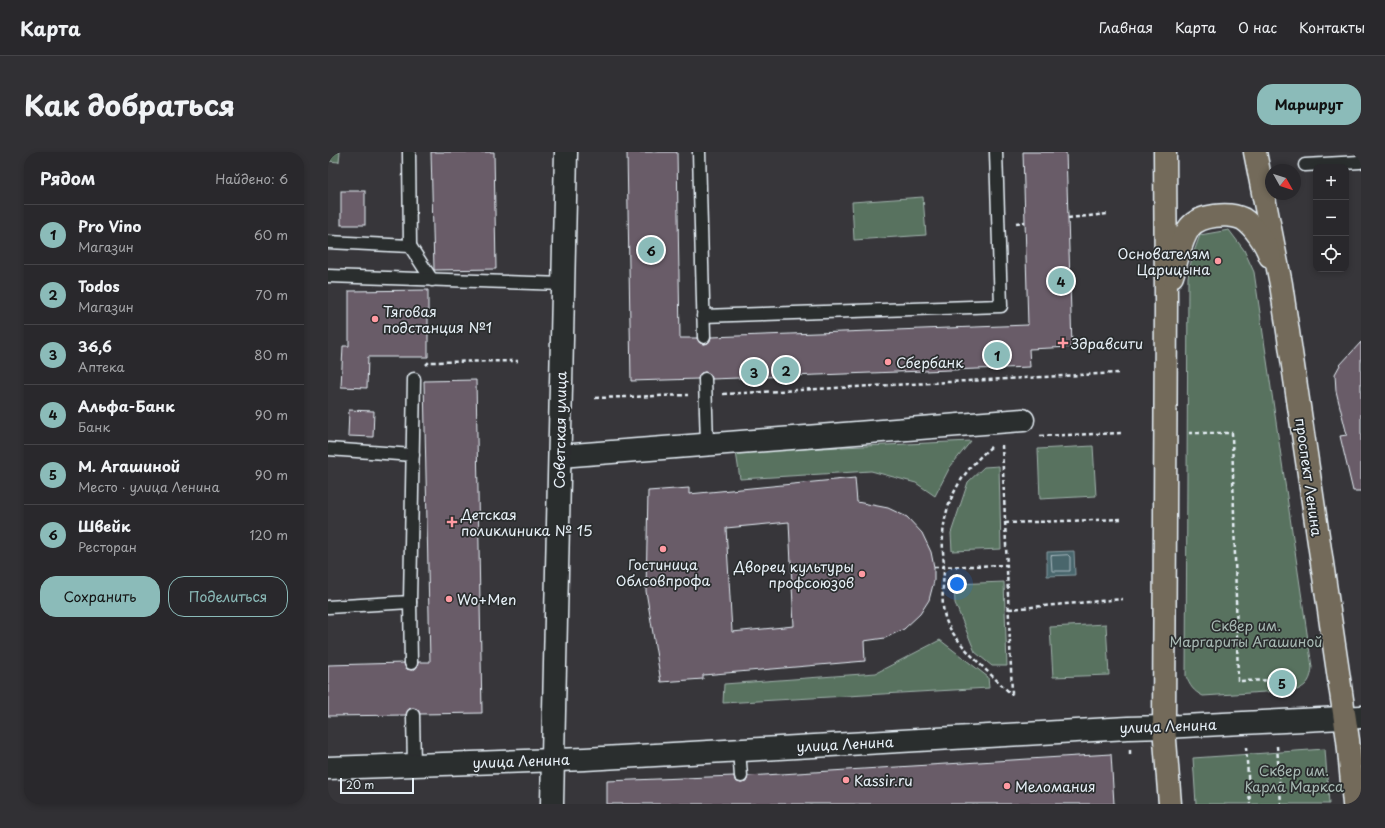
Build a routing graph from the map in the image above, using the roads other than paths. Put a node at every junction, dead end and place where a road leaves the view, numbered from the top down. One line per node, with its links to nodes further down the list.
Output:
1 (409, 152): 10 (lane)
2 (566, 152): 13 (street, Советская улица)
3 (699, 152): 16 (lane)
4 (996, 152): 16 (lane)
5 (1165, 152): 15 (main road)
6 (1255, 152): 14 (main road, проспект Ленина)
7 (1360, 162): 8 (lane)
8 (1305, 165)
9 (328, 242): 10 (lane)
10 (410, 246): 12 (lane)
11 (328, 276): 12 (lane)
12 (432, 280): 13 (lane)
13 (563, 284): 24 (street, Советская улица)
14 (1281, 284): 15 (main road); 29 (main road, проспект Ленина)
15 (1166, 300): 30 (main road)
16 (703, 316): 17 (lane)
17 (704, 338)
18 (414, 379): 23 (lane)
19 (705, 379): 21 (lane)
20 (1028, 428): 21 (street)
21 (707, 444): 24 (street)
22 (328, 449): 23 (lane)
23 (413, 455): 25 (lane)
24 (560, 456): 32 (street, Советская улица)
25 (410, 602): 26 (lane); 27 (lane)
26 (328, 607)
27 (411, 663)
28 (413, 714): 33 (lane)
29 (1353, 717): 30 (street, улица Ленина); 38 (main road, проспект Ленина)
30 (1164, 727): 31 (street, улица Ленина); 37 (main road)
31 (739, 750): 32 (street, улица Ленина); 35 (lane)
32 (552, 760): 33 (street, улица Ленина); 36 (street, Советская улица)
33 (414, 765): 34 (street, улица Ленина)
34 (328, 768)
35 (741, 776)
36 (552, 804)
37 (1170, 804)
38 (1354, 804)

